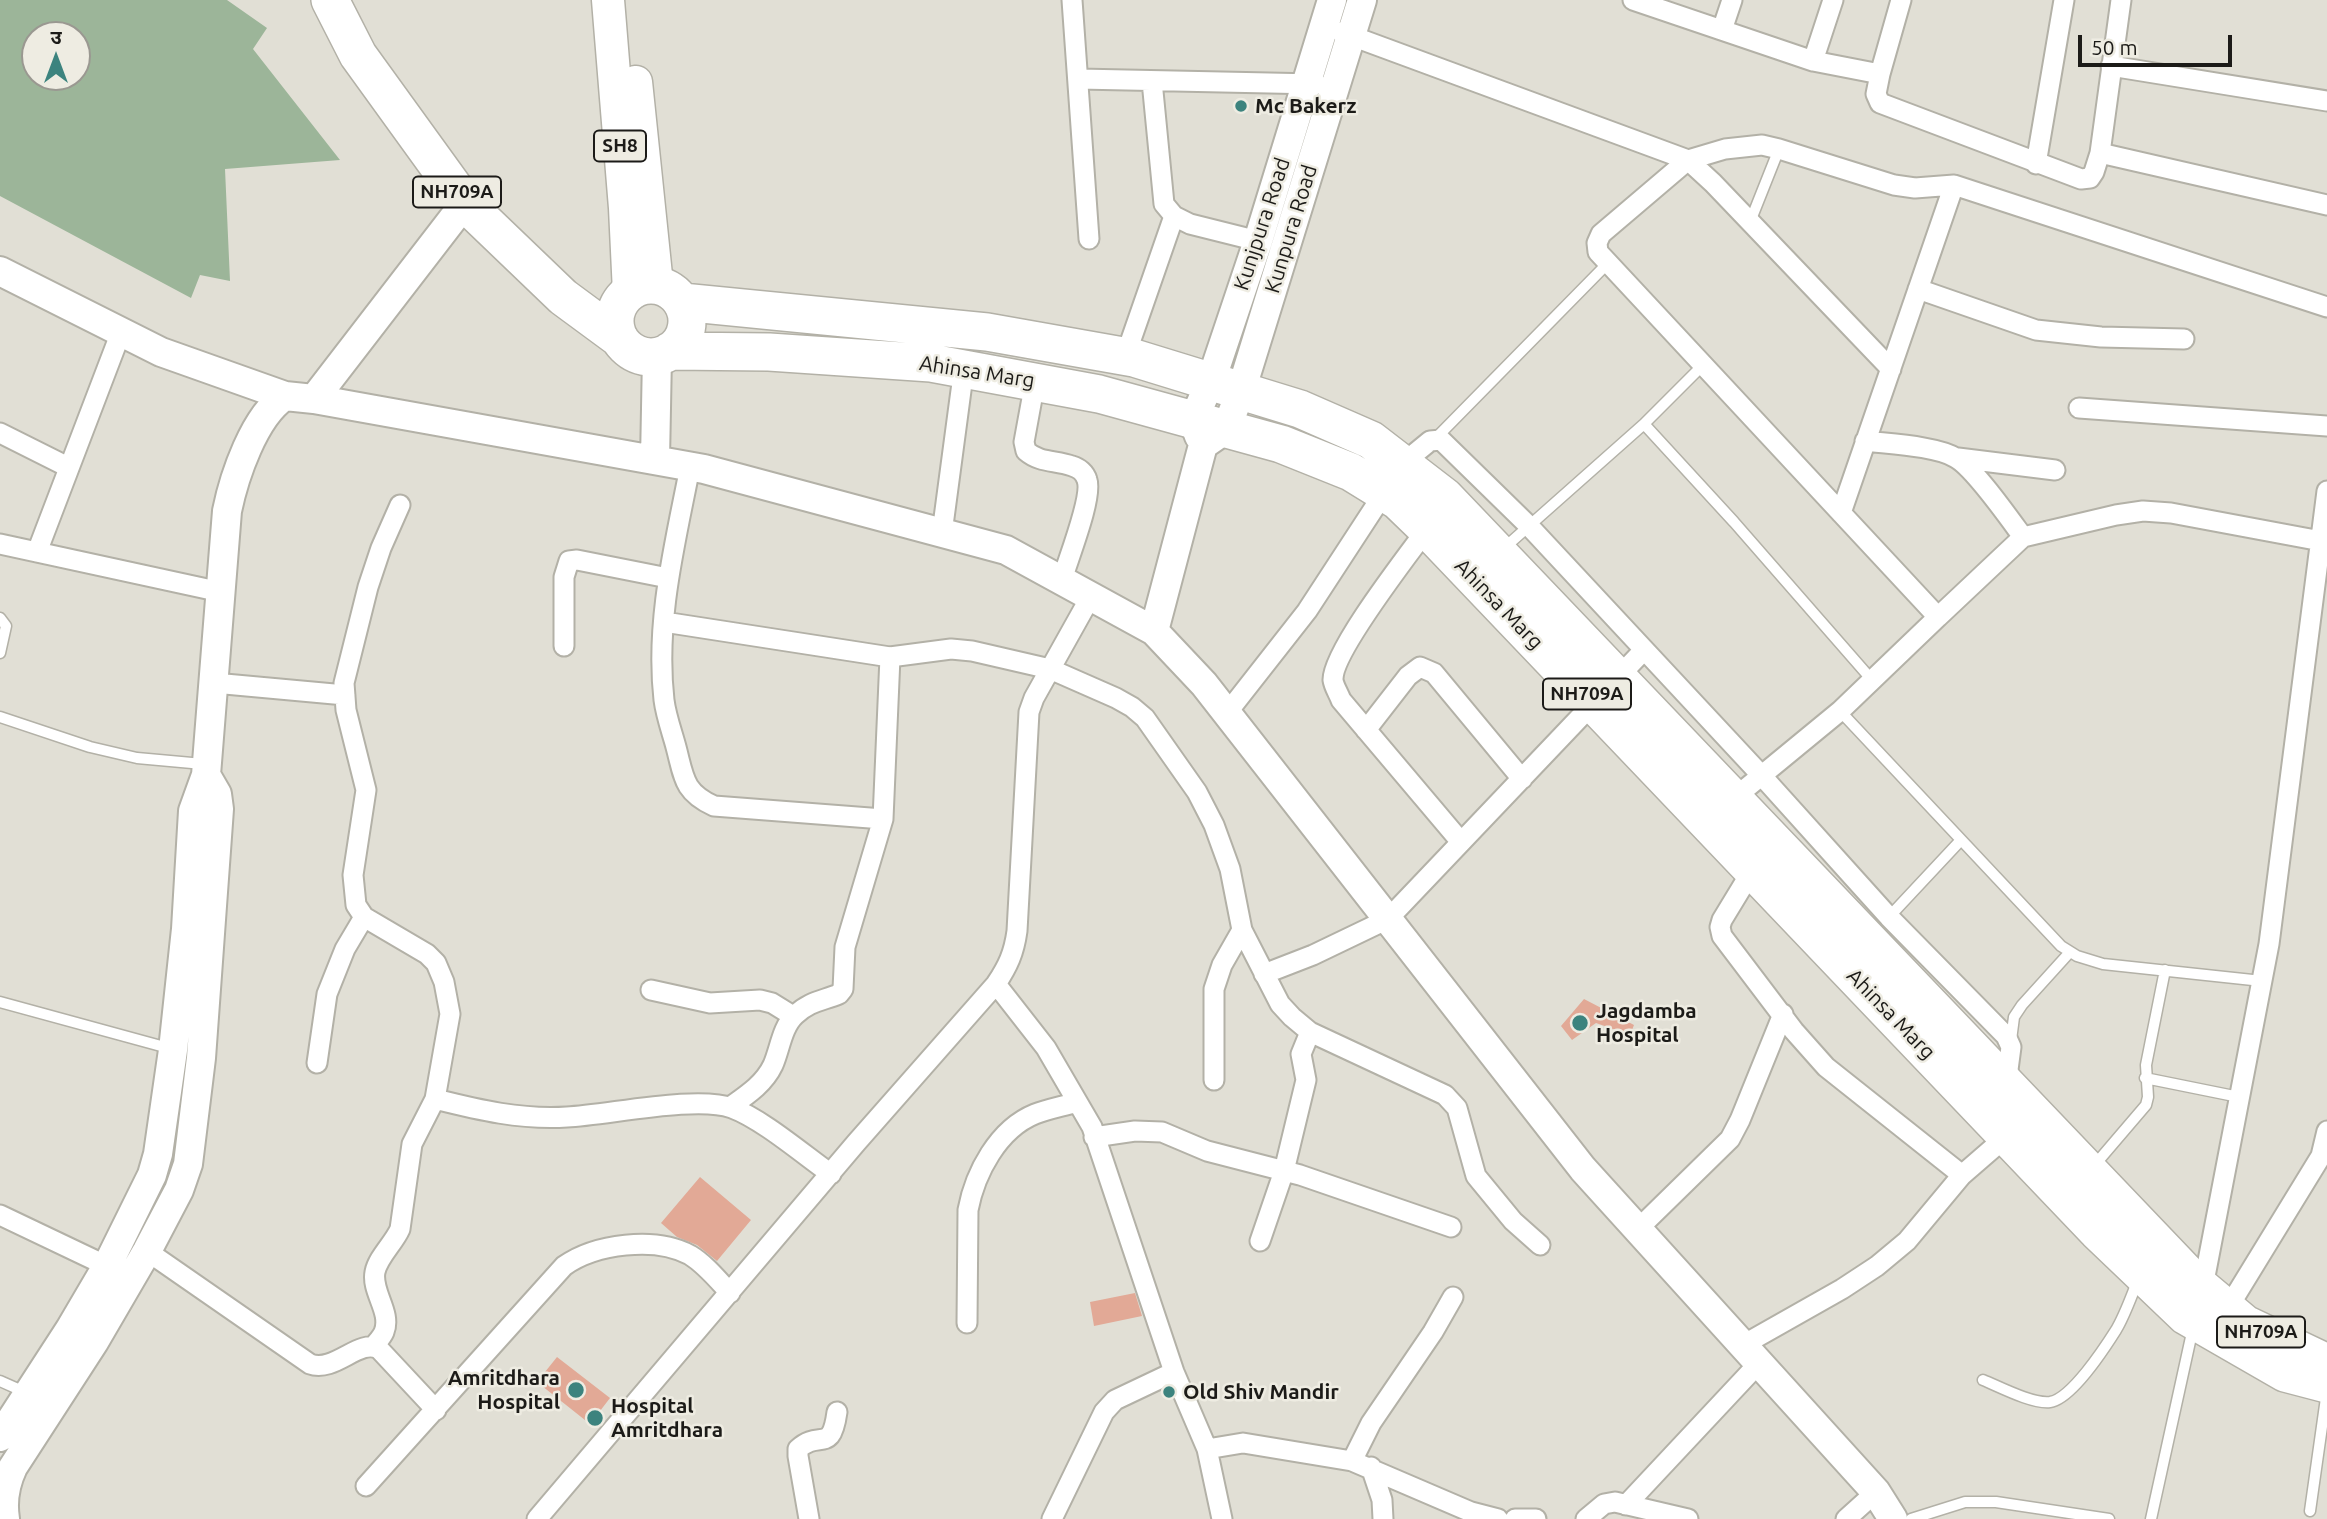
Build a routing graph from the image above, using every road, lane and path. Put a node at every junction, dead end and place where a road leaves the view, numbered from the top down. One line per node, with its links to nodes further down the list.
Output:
1 (608, 0): 39 (main road, SH8)
2 (629, 0): 39 (main road, SH8)
3 (1072, 0): 19 (street)
4 (1332, 0): 13 (street, Kunjpura Road)
5 (1362, 0): 15 (street, Kunpura Road)
6 (1633, 0): 14 (street)
7 (1732, 0): 14 (street)
8 (1833, 0): 16 (street)
9 (1901, 0): 18 (street)
10 (2064, 0): 27 (street)
11 (2121, 0): 17 (street)
12 (332, 5): 29 (highway, NH709A)
13 (1324, 27): 15 (street); 22 (street, Kunjpura Road)
14 (1722, 30): 16 (street)
15 (1351, 35): 21 (street, Kunpura Road); 26 (street)
16 (1813, 61): 18 (street)
17 (2111, 66): 23 (street); 25 (street)
18 (1880, 74): 27 (street)
19 (1079, 79): 20 (street); 33 (street)
20 (1152, 81): 22 (street); 31 (street)
21 (1336, 83): 22 (street); 49 (street, Kunpura Road)
22 (1306, 85): 34 (street, Kunjpura Road)
23 (2327, 101)
24 (1779, 149): 26 (street); 28 (street); 32 (lane)
25 (2100, 153): 27 (street); 30 (street)
26 (1688, 160): 32 (street); 35 (street)
27 (2036, 163)
28 (1954, 185): 37 (street); 40 (street)
29 (472, 198): 39 (highway, NH709A); 51 (street)
30 (2327, 205)
31 (1174, 216): 34 (street); 44 (street)
32 (1750, 222): 47 (street)
33 (1088, 239)
34 (1258, 241): 49 (street, Kunjpura Road)
35 (1608, 263): 45 (street); 57 (lane)
36 (0, 271): 41 (street)
37 (1918, 289): 42 (street); 47 (street)
38 (2327, 294): 40 (street)
39 (641, 306): 43 (highway, NH709A); 43 (highway); 44 (highway, Ahinsa Marg / NH709A)
40 (2327, 307)
41 (121, 332): 50 (street); 61 (street)
42 (2184, 339)
43 (664, 354): 46 (highway, Ahinsa Marg / NH709A); 60 (street)
44 (1125, 357): 49 (highway, Ahinsa Marg / NH709A)
45 (1703, 365): 53 (lane); 67 (street)
46 (964, 368): 48 (highway, Ahinsa Marg / NH709A); 70 (street)
47 (1891, 369): 58 (street)
48 (1035, 382): 55 (highway, Ahinsa Marg / NH709A); 77 (street)
49 (1226, 386): 55 (street, Kunpura Road); 64 (highway, Ahinsa Marg / NH709A)
50 (285, 396): 51 (street); 78 (street)
51 (314, 399): 60 (street)
52 (2079, 408): 54 (street)
53 (1644, 424): 68 (lane); 89 (lane)
54 (2327, 426)
55 (1207, 431): 64 (highway, Ahinsa Marg / NH709A); 83 (street, Kunpura Road)
56 (0, 433): 61 (street)
57 (1435, 439): 64 (street); 68 (street)
58 (1865, 440): 59 (street); 67 (street)
59 (1958, 458): 63 (street); 71 (street)
60 (655, 460): 62 (street)
61 (68, 467): 74 (street)
62 (690, 467): 70 (street); 76 (street)
63 (2055, 470)
64 (1393, 478): 69 (highway, Ahinsa Marg / NH709A); 75 (highway, Ahinsa Marg / NH709A); 94 (street)
65 (2327, 491): 72 (street)
66 (400, 505): 92 (street)
67 (1841, 513): 80 (street)
68 (1529, 526): 75 (lane); 85 (street)
69 (1427, 529): 75 (highway, Ahinsa Marg / NH709A); 96 (street)
70 (942, 533): 77 (street)
71 (2023, 537): 72 (street); 80 (street)
72 (2321, 541): 112 (street)
73 (0, 544): 74 (street)
74 (37, 552): 78 (street)
75 (1487, 565): 91 (highway, Ahinsa Marg / NH709A)
76 (668, 578): 82 (street); 84 (street)
77 (1062, 580): 79 (street)
78 (221, 592): 90 (street)
79 (1091, 596): 83 (street); 88 (street)
80 (1938, 617): 89 (street)
81 (0, 618): 86 (lane)
82 (664, 622): 87 (street); 101 (street)
83 (1154, 631): 94 (street)
84 (564, 646)
85 (1644, 650): 91 (street); 98 (street)
86 (0, 653)
87 (890, 657): 88 (street); 101 (street)
88 (1050, 669): 108 (street); 113 (street)
89 (1872, 680): 93 (street)
90 (214, 683): 92 (street); 97 (street)
91 (1606, 689): 99 (street); 100 (highway, Ahinsa Marg / NH709A); 104 (highway, Ahinsa Marg / NH709A)
92 (345, 695): 105 (street)
93 (1840, 711): 98 (street); 102 (lane)
94 (1227, 713): 107 (street)
95 (0, 717): 97 (lane)
96 (1366, 730): 99 (street); 103 (street)
97 (207, 770): 120 (street)
98 (1762, 775): 100 (street); 106 (street)
99 (1522, 779): 103 (street)
100 (1734, 799): 124 (highway, Ahinsa Marg / NH709A)
101 (883, 820): 117 (street)
102 (1961, 840): 106 (lane); 109 (lane)
103 (1461, 842): 107 (street)
104 (1753, 869): 116 (street); 129 (highway, Ahinsa Marg / NH709A)
105 (364, 917): 121 (street); 126 (street)
106 (1889, 917): 119 (street)
107 (1388, 919): 111 (street); 138 (street)
108 (1242, 930): 111 (street); 123 (street)
109 (2070, 952): 110 (lane); 119 (lane)
110 (2165, 970): 112 (lane); 122 (lane)
111 (1264, 974): 118 (street)
112 (2262, 981): 125 (street)
113 (996, 984): 127 (street); 134 (street)
114 (651, 990): 117 (street)
115 (0, 1002): 120 (lane)
116 (1783, 1014): 135 (street); 138 (street)
117 (793, 1016): 128 (street)
118 (1310, 1032): 133 (street); 140 (street)
119 (2011, 1047): 124 (street)
120 (187, 1054): 141 (street); 142 (street)
121 (317, 1063)
122 (2145, 1078): 125 (lane); 132 (lane)
123 (1214, 1080)
124 (2007, 1083): 129 (street); 132 (highway, Ahinsa Marg / NH709A)
125 (2239, 1097): 146 (street)
126 (435, 1099): 128 (street); 148 (street)
127 (1077, 1102): 131 (street); 147 (street)
128 (730, 1107): 134 (street)
129 (2001, 1130): 135 (street); 143 (highway, Ahinsa Marg / NH709A)
130 (2327, 1131): 146 (street)
131 (1094, 1137): 133 (street); 151 (street)
132 (2090, 1170): 146 (highway, Ahinsa Marg / NH709A)
133 (1284, 1171): 137 (street); 139 (street)
134 (831, 1174): 144 (street)
135 (1962, 1175): 149 (street)
136 (0, 1215): 142 (street)
137 (1451, 1227)
138 (1638, 1229): 149 (street)
139 (1260, 1241)
140 (1540, 1245)
141 (147, 1251): 148 (street); 156 (street)
142 (107, 1266): 156 (street)
143 (2140, 1273): 146 (highway, Ahinsa Marg / NH709A); 152 (lane)
144 (730, 1293): 157 (street); 167 (street)
145 (1453, 1297): 161 (street)
146 (2209, 1312): 150 (highway, Ahinsa Marg / NH709A); 154 (highway, Ahinsa Marg / NH709A); 181 (lane)
147 (967, 1323)
148 (374, 1346): 157 (street)
149 (1751, 1354): 163 (street); 164 (street)
150 (2327, 1363)
151 (1174, 1372): 160 (street); 169 (street)
152 (1983, 1380)
153 (0, 1381): 156 (lane)
154 (2327, 1384)
155 (2327, 1390): 165 (lane)
156 (40, 1400): 159 (street); 166 (street)
157 (436, 1410): 162 (street)
158 (837, 1412): 168 (street)
159 (0, 1437)
160 (1207, 1449): 161 (street); 170 (street)
161 (1361, 1464): 171 (street); 172 (street)
162 (366, 1486)
163 (1876, 1492): 177 (street); 178 (street)
164 (1626, 1504): 175 (street); 176 (street)
165 (2310, 1511)
166 (5, 1519)
167 (537, 1519)
168 (809, 1519)
169 (1052, 1519)
170 (1222, 1519)
171 (1383, 1519)
172 (1498, 1519)
173 (1515, 1519): 174 (street)
174 (1536, 1519)
175 (1586, 1519)
176 (1688, 1519)
177 (1846, 1519)
178 (1892, 1519)
179 (1911, 1519): 180 (lane)
180 (2109, 1519)
181 (2151, 1519)

